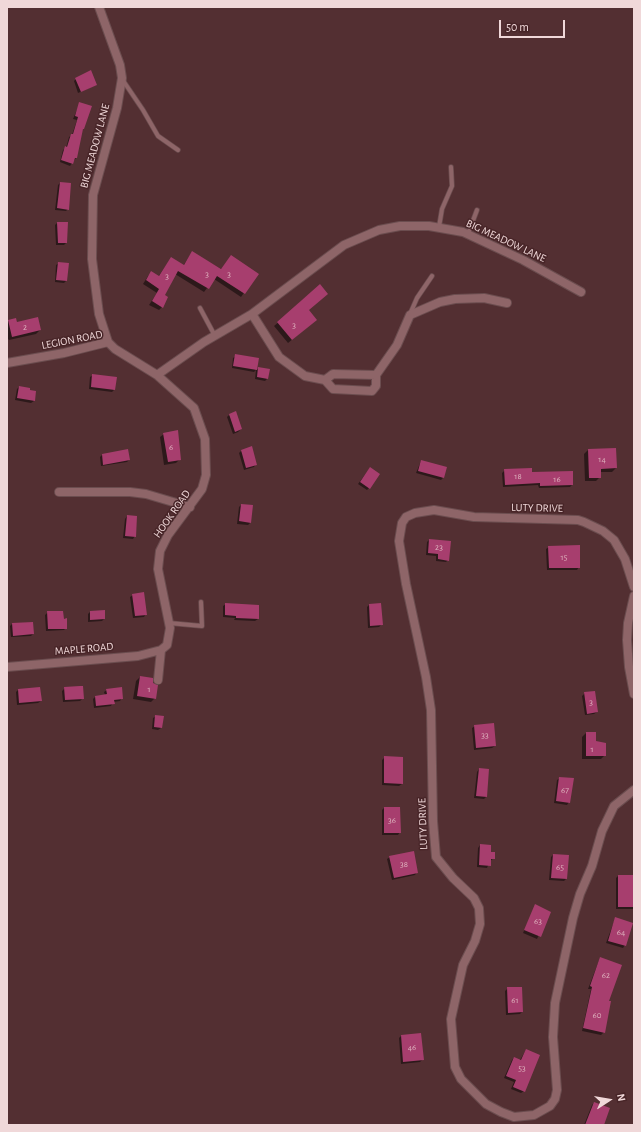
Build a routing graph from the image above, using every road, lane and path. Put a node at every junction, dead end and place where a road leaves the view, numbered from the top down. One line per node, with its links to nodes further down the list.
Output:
1 (99, 7): 2 (street, BIG MEADOW LANE)
2 (122, 79): 3 (lane); 15 (street, BIG MEADOW LANE)
3 (178, 150)
4 (451, 168): 6 (lane)
5 (477, 210): 7 (lane)
6 (438, 227): 7 (street, BIG MEADOW LANE); 12 (street, BIG MEADOW LANE)
7 (468, 234): 9 (street, BIG MEADOW LANE)
8 (432, 276): 13 (lane)
9 (581, 292)
10 (507, 303): 13 (street)
11 (200, 308): 14 (lane)
12 (252, 314): 14 (street, BIG MEADOW LANE); 19 (street)
13 (410, 315): 18 (street)
14 (215, 336): 17 (street, BIG MEADOW LANE)
15 (108, 342): 16 (street, LEGION ROAD); 17 (street, LEGION ROAD)
16 (7, 363)
17 (157, 375): 21 (street, HOOK ROAD)
18 (376, 375): 19 (street); 19 (street)
19 (325, 380)
20 (59, 492): 21 (street)
21 (190, 507): 25 (street, HOOK ROAD)
22 (634, 587): 30 (street, LUTY DRIVE)
23 (634, 596): 29 (street)
24 (202, 602): 25 (lane)
25 (169, 623): 26 (street, HOOK ROAD)
26 (161, 650): 27 (street, MAPLE ROAD); 28 (street, HOOK ROAD)
27 (7, 667)
28 (158, 680)
29 (634, 694)
30 (634, 790)

